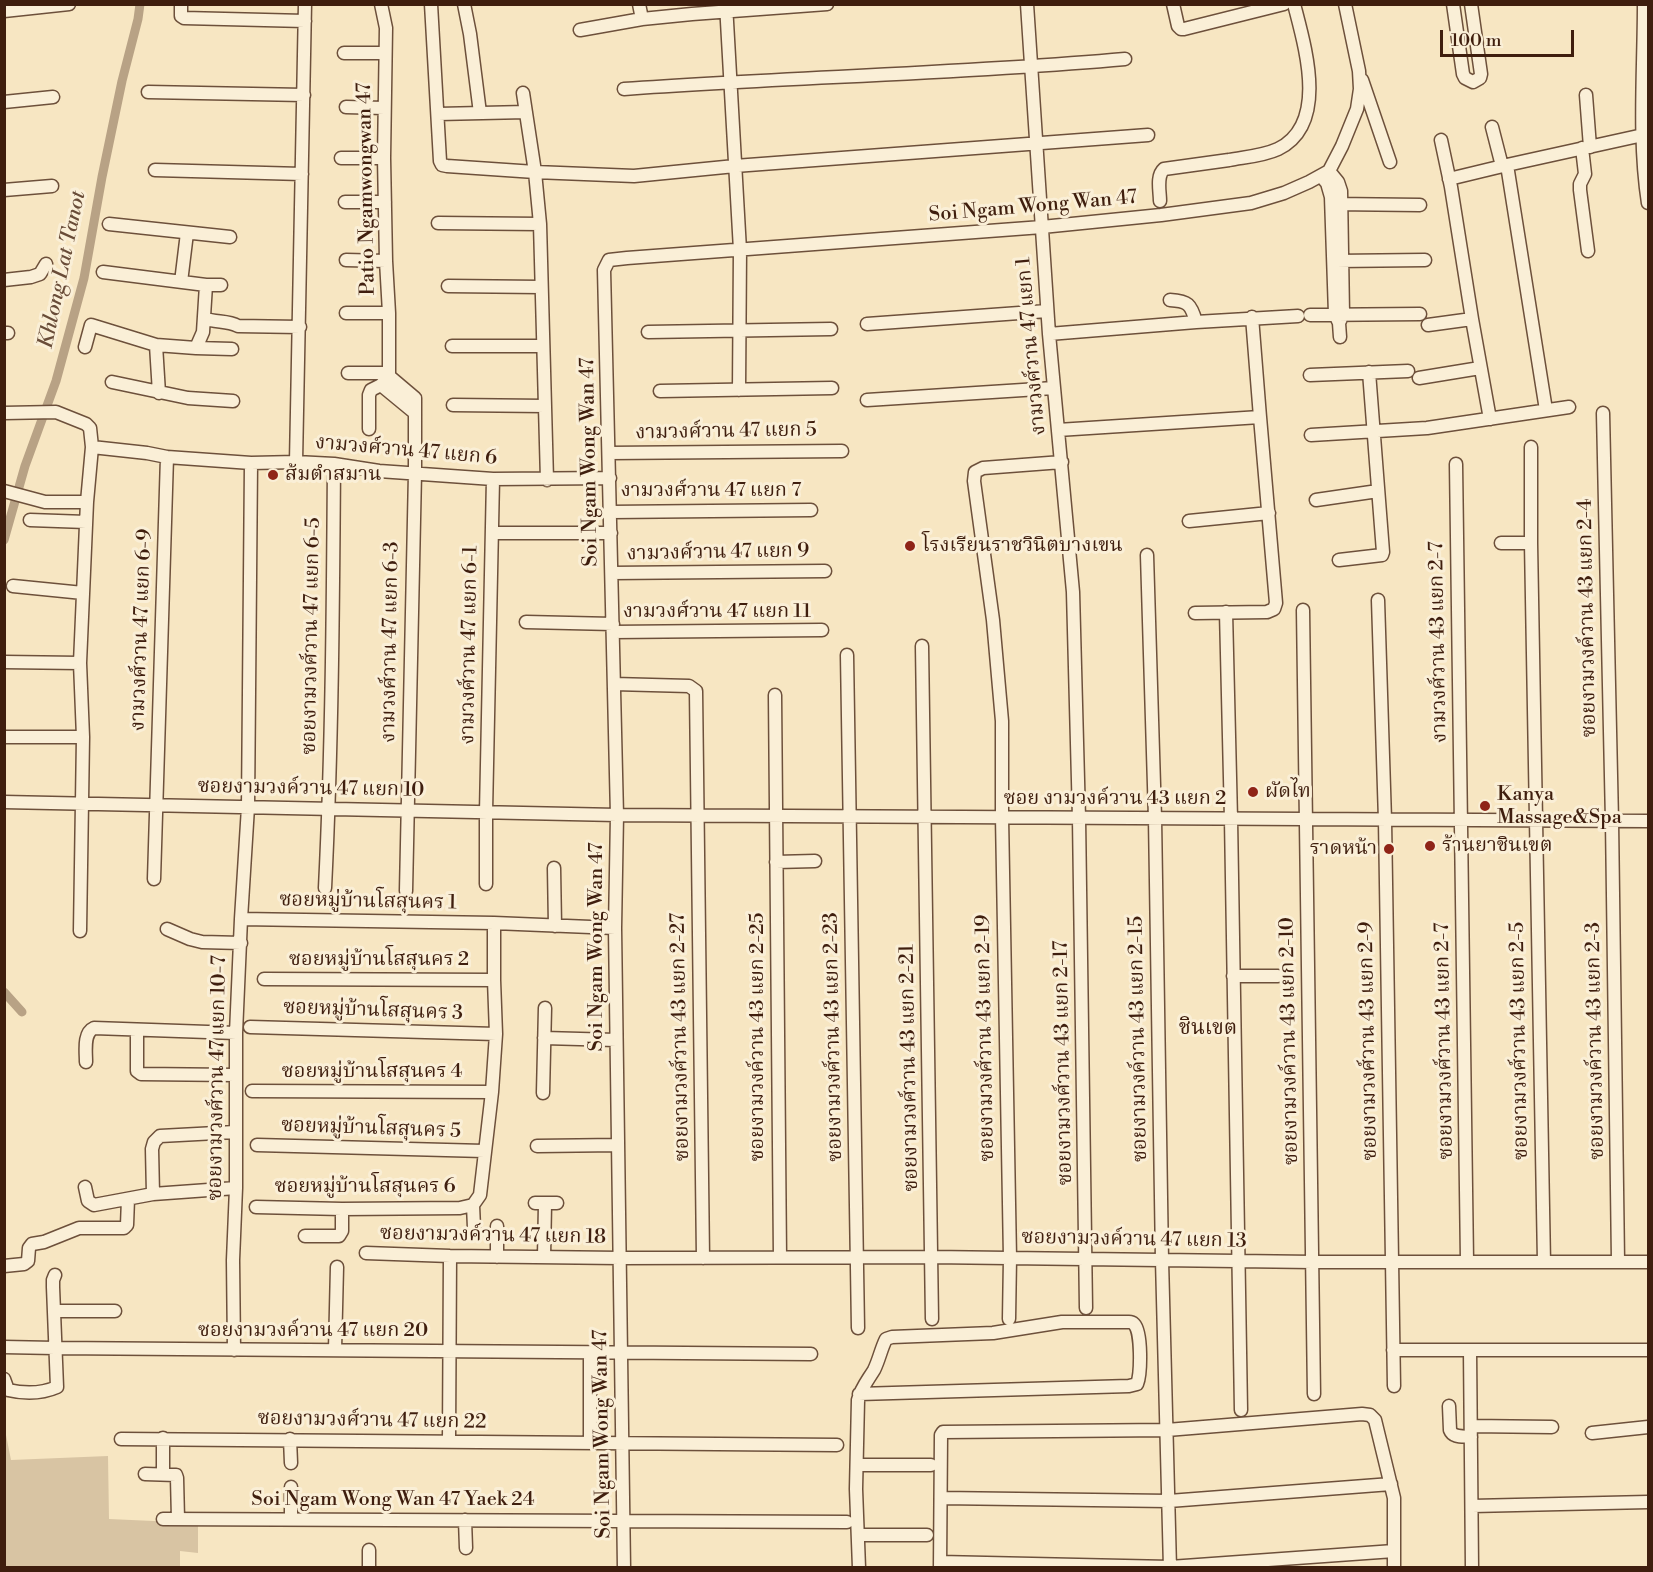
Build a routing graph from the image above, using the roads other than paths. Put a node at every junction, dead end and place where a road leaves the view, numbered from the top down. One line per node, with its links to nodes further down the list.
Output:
1 (69, 4): 19 (street)
2 (181, 4): 21 (street)
3 (305, 4): 21 (street)
4 (381, 4): 24 (street, Patio Ngamwongwan 47)
5 (431, 4): 40 (street)
6 (464, 4): 39 (street)
7 (639, 4): 20 (street)
8 (827, 4): 17 (street)
9 (1027, 4): 26 (street, งามวงศ์วาน 47 แยก 1)
10 (1173, 4): 11 (street)
11 (1284, 4)
12 (1294, 4): 60 (street)
13 (1345, 4): 27 (street)
14 (1453, 4): 15 (street)
15 (1471, 4)
16 (1644, 4): 43 (street)
17 (754, 7): 18 (street)
18 (727, 8): 20 (street); 28 (street)
19 (4, 11)
20 (642, 19): 22 (street)
21 (305, 21): 32 (street)
22 (580, 30)
23 (344, 53): 24 (street)
24 (385, 53): 37 (street, Patio Ngamwongwan 47)
25 (1125, 59): 26 (street)
26 (1031, 67): 28 (street); 45 (street, งามวงศ์วาน 47 แยก 1)
27 (1359, 71): 49 (street); 54 (street)
28 (730, 81): 29 (street); 51 (street)
29 (624, 89)
30 (148, 92): 32 (street)
31 (523, 93): 38 (street)
32 (303, 95): 55 (street)
33 (1586, 95): 46 (street)
34 (53, 97): 35 (street)
35 (4, 102)
36 (346, 108): 37 (street)
37 (384, 108): 48 (street, Patio Ngamwongwan 47)
38 (526, 112): 39 (street); 53 (street)
39 (480, 113): 40 (street)
40 (438, 114): 53 (street)
41 (1492, 127): 50 (street)
42 (1148, 135): 45 (street)
43 (1643, 135): 46 (street); 56 (street)
44 (1441, 140): 57 (street)
45 (1037, 144): 51 (street); 69 (street, งามวงศ์วาน 47 แยก 1)
46 (1586, 147): 50 (street); 73 (street)
47 (340, 158): 48 (street)
48 (384, 158): 62 (street, Patio Ngamwongwan 47)
49 (1390, 162)
50 (1504, 165): 57 (street); 128 (street)
51 (735, 166): 53 (street); 72 (street)
52 (155, 170): 55 (street)
53 (535, 172): 68 (street)
54 (1325, 173): 64 (street); 69 (street, Soi Ngam Wong Wan 47)
55 (302, 174): 97 (street)
56 (1646, 177): 63 (street)
57 (1449, 179): 93 (street)
58 (52, 186): 59 (street)
59 (4, 190)
60 (1160, 201)
61 (345, 202): 62 (street)
62 (385, 202): 76 (street, Patio Ngamwongwan 47)
63 (1648, 203)
64 (1336, 204): 65 (street); 77 (street)
65 (1420, 205)
66 (438, 223): 68 (street)
67 (109, 224): 70 (street)
68 (540, 224): 85 (street)
69 (1042, 227): 72 (street, Soi Ngam Wong Wan 47); 87 (street, งามวงศ์วาน 47 แยก 1)
70 (187, 233): 71 (street); 81 (street)
71 (230, 237)
72 (740, 250): 99 (street); 140 (street, Soi Ngam Wong Wan 47)
73 (1588, 251)
74 (1425, 260): 77 (street)
75 (346, 261): 76 (street)
76 (386, 261): 89 (street, Patio Ngamwongwan 47)
77 (1338, 261): 90 (street)
78 (46, 264): 80 (street)
79 (103, 273): 81 (street)
80 (4, 280)
81 (181, 282): 82 (street)
82 (206, 285): 83 (street); 91 (street)
83 (221, 285)
84 (448, 286): 85 (street)
85 (541, 287): 107 (street)
86 (1170, 300): 94 (street)
87 (1047, 311): 95 (street); 102 (street, งามวงศ์วาน 47 แยก 1)
88 (346, 313): 89 (street)
89 (389, 313): 115 (street, Patio Ngamwongwan 47)
90 (1339, 317): 92 (street); 93 (street); 103 (street)
91 (204, 318): 96 (street); 100 (street)
92 (1252, 318): 94 (street); 131 (street)
93 (1472, 319): 110 (street)
94 (1196, 322): 102 (street)
95 (867, 324)
96 (238, 326): 97 (street); 100 (street)
97 (300, 327): 142 (street)
98 (831, 329): 99 (street)
99 (738, 331): 101 (street); 120 (street)
100 (203, 332): 108 (street)
101 (648, 332)
102 (1049, 334): 119 (street, งามวงศ์วาน 47 แยก 1)
103 (1340, 337)
104 (156, 345): 105 (street); 108 (street); 122 (street)
105 (85, 346)
106 (452, 346): 107 (street)
107 (543, 346): 126 (street)
108 (196, 348): 109 (street)
109 (232, 349)
110 (1480, 368): 116 (street); 132 (street)
111 (1408, 371): 112 (street)
112 (1369, 372): 114 (street); 135 (street)
113 (348, 373): 115 (street)
114 (1310, 375)
115 (386, 378): 133 (street); 147 (street, งามวงศ์วาน 47 แยก 6-3)
116 (1419, 378)
117 (112, 382): 122 (street)
118 (832, 388): 120 (street)
119 (1054, 388): 123 (street); 134 (street, งามวงศ์วาน 47 แยก 1)
120 (739, 390): 121 (street)
121 (660, 391)
122 (159, 393): 124 (street)
123 (867, 400)
124 (233, 401)
125 (453, 405): 126 (street)
126 (544, 406): 150 (street)
127 (1569, 407): 128 (street)
128 (1546, 410): 132 (street)
129 (6, 413): 137 (street)
130 (1603, 413): 206 (street, ซอยงามวงค์วาน 43 แยก 2-4)
131 (1260, 417): 134 (street); 157 (street)
132 (1490, 419): 135 (street)
133 (369, 429)
134 (1058, 430): 143 (street, งามวงศ์วาน 47 แยก 1)
135 (1373, 432): 136 (street); 152 (street)
136 (1311, 435)
137 (92, 447): 141 (street, งามวงศ์วาน 47 แยก 6); 154 (street)
138 (1531, 447): 164 (street, ซอยงามวงศ์วาน 43 แยก 2-5)
139 (842, 451): 140 (street, งามวงศ์วาน 47 แยก 5)
140 (609, 453): 148 (street, Soi Ngam Wong Wan 47)
141 (167, 457): 144 (street, งามวงศ์วาน 47 แยก 6); 188 (street, งามวงศ์วาน 47 แยก 6-9)
142 (296, 462): 144 (street, งามวงศ์วาน 47 แยก 6); 145 (street, งามวงศ์วาน 47 แยก 6)
143 (1062, 462): 198 (street, ซอยงามวงศ์วาน 43 แยก 2-19); 199 (street, งามวงศ์วาน 47 แยก 1)
144 (251, 463): 189 (street, ซอยงามวงศ์วาน 47 แยก 10-7)
145 (334, 464): 147 (street, งามวงศ์วาน 47 แยก 6); 190 (street, ซอยงามวงศ์วาน 47 แยก 6-5)
146 (1456, 464): 204 (street, งามวงศ์วาน 43 แยก 2-7)
147 (415, 473): 149 (street, งามวงศ์วาน 47 แยก 6); 191 (street, งามวงศ์วาน 47 แยก 6-3)
148 (610, 478): 150 (street, งามวงศ์วาน 47 แยก 6); 156 (street, Soi Ngam Wong Wan 47)
149 (494, 479): 150 (street, งามวงศ์วาน 47 แยก 6); 161 (street, งามวงศ์วาน 47 แยก 6-1)
150 (547, 480)
151 (4, 491): 154 (street)
152 (1378, 491): 153 (street); 166 (street)
153 (1316, 500)
154 (87, 502): 160 (street)
155 (811, 510): 156 (street, งามวงศ์วาน 47 แยก 7)
156 (610, 512): 162 (street, Soi Ngam Wong Wan 47)
157 (1269, 513): 159 (street); 173 (street)
158 (30, 520): 160 (street)
159 (1189, 521)
160 (86, 522): 170 (street)
161 (492, 533): 162 (street); 192 (street, งามวงศ์วาน 47 แยก 6-1)
162 (611, 533): 168 (street, Soi Ngam Wong Wan 47)
163 (1501, 543): 164 (street)
164 (1531, 543): 205 (street, ซอยงามวงศ์วาน 43 แยก 2-5)
165 (1147, 555): 200 (street, ซอยงามวงค์วาน 43 แยก 2-15)
166 (1339, 560)
167 (825, 571): 168 (street, งามวงศ์วาน 47 แยก 9)
168 (612, 573): 176 (street, Soi Ngam Wong Wan 47)
169 (13, 586): 170 (street)
170 (83, 592): 181 (street)
171 (1378, 600): 203 (street, ซอยงามวงศ์วาน 43 แยก 2-9)
172 (1303, 610): 202 (street, ซอยงามวงค์วาน 43 แยก 2-10)
173 (1226, 612): 174 (street); 201 (street)
174 (1195, 614)
175 (526, 622): 176 (street, งามวงศ์วาน 47 แยก 11)
176 (613, 628): 177 (street, งามวงศ์วาน 47 แยก 11); 182 (street, Soi Ngam Wong Wan 47)
177 (822, 630)
178 (922, 646): 197 (street, ซอยงามวงศ์วาน 43 แยก 2-21)
179 (847, 655): 196 (street, ซอยงามวงศ์วาน 43 แยก 2-23)
180 (4, 662): 181 (street)
181 (80, 663): 185 (street)
182 (614, 684): 193 (street, Soi Ngam Wong Wan 47); 194 (street, ซอยงามวงศ์วาน 43 แยก 2-27)
183 (775, 695): 195 (street, ซอยงามวงค์วาน 43 แยก 2-25)
184 (4, 737): 185 (street)
185 (83, 737): 187 (street)
186 (4, 801): 187 (street, ซอยงามวงค์วาน 47 แยก 10)
187 (82, 803): 188 (street, ซอยงามวงค์วาน 47 แยก 10); 220 (street)
188 (157, 805): 189 (street, ซอยงามวงค์วาน 47 แยก 10); 211 (street, งามวงศ์วาน 47 แยก 6-9)
189 (248, 807): 190 (street, ซอยงามวงค์วาน 47 แยก 10); 215 (street, ซอยงามวงศ์วาน 47 แยก 10-7)
190 (329, 809): 191 (street, ซอยงามวงค์วาน 47 แยก 10); 213 (street, ซอยงามวงศ์วาน 47 แยก 6-5)
191 (407, 811): 192 (street, ซอยงามวงค์วาน 47 แยก 10); 214 (street, งามวงศ์วาน 47 แยก 6-3)
192 (486, 812): 193 (street, ซอยงามวงค์วาน 47 แยก 10); 212 (street, งามวงศ์วาน 47 แยก 6-1)
193 (617, 815): 194 (street, ซอย งามวงค์วาน 43 แยก 2); 218 (street, Soi Ngam Wong Wan 47)
194 (697, 816): 195 (street, ซอย งามวงค์วาน 43 แยก 2); 261 (street, ซอยงามวงศ์วาน 43 แยก 2-27)
195 (776, 816): 196 (street, ซอย งามวงค์วาน 43 แยก 2); 209 (street, ซอยงามวงค์วาน 43 แยก 2-25)
196 (850, 817): 197 (street, ซอย งามวงค์วาน 43 แยก 2); 262 (street, ซอยงามวงศ์วาน 43 แยก 2-23)
197 (926, 817): 198 (street, ซอย งามวงค์วาน 43 แยก 2); 259 (street, ซอยงามวงศ์วาน 43 แยก 2-21)
198 (1002, 817): 199 (street, ซอย งามวงค์วาน 43 แยก 2); 263 (street, ซอยงามวงศ์วาน 43 แยก 2-19)
199 (1079, 818): 200 (street, ซอย งามวงค์วาน 43 แยก 2); 264 (street, ซอยงามวงศ์วาน 43 แยก 2-17)
200 (1155, 818): 201 (street, ซอย งามวงค์วาน 43 แยก 2); 265 (street, ซอยงามวงค์วาน 43 แยก 2-15)
201 (1232, 819): 202 (street, ซอย งามวงค์วาน 43 แยก 2); 222 (street)
202 (1307, 819): 203 (street, ซอย งามวงค์วาน 43 แยก 2); 269 (street, ซอยงามวงค์วาน 43 แยก 2-10)
203 (1385, 820): 204 (street, ซอย งามวงค์วาน 43 แยก 2); 270 (street, ซอยงามวงศ์วาน 43 แยก 2-9)
204 (1462, 820): 205 (street, ซอย งามวงค์วาน 43 แยก 2); 267 (street, ซอยงามวงศ์วาน 43 แยก 2-7)
205 (1536, 821): 206 (street, ซอย งามวงค์วาน 43 แยก 2); 271 (street, ซอยงามวงศ์วาน 43 แยก 2-5)
206 (1612, 821): 207 (street, ซอย งามวงค์วาน 43 แยก 2); 268 (street, ซอยงามวงค์วาน 43 แยก 2-3)
207 (1648, 821)
208 (815, 861): 209 (street)
209 (776, 862): 258 (street, ซอยงามวงค์วาน 43 แยก 2-25)
210 (555, 868): 217 (street)
211 (154, 879)
212 (486, 885)
213 (325, 888)
214 (406, 891)
215 (241, 919): 216 (street, ซอยหมู่บ้านโสสุนคร 1); 221 (street, ซอยงามวงศ์วาน 47 แยก 10-7)
216 (494, 923): 217 (street, ซอยหมู่บ้านโสสุนคร 1); 225 (street)
217 (555, 926): 218 (street, ซอยหมู่บ้านโสสุนคร 1)
218 (615, 928): 232 (street, Soi Ngam Wong Wan 47)
219 (167, 929): 221 (street)
220 (80, 931)
221 (241, 943): 229 (street, ซอยงามวงศ์วาน 47 แยก 10-7)
222 (1233, 976): 223 (street); 266 (street)
223 (1278, 976)
224 (264, 980): 225 (street, ซอยหมู่บ้านโสสุนคร 2)
225 (494, 980): 230 (street)
226 (545, 1008): 231 (street)
227 (250, 1027): 230 (street, ซอยหมู่บ้านโสสุนคร 3)
228 (137, 1030): 229 (street); 233 (street); 234 (street)
229 (236, 1033): 234 (street, ซอยงามวงศ์วาน 47 แยก 10-7)
230 (496, 1034): 236 (street)
231 (544, 1038): 232 (street); 237 (street)
232 (616, 1040): 240 (street, Soi Ngam Wong Wan 47)
233 (86, 1062)
234 (235, 1075): 238 (street, ซอยงามวงศ์วาน 47 แยก 10-7)
235 (252, 1091): 236 (street, ซอยหมู่บ้านโสสุนคร 4)
236 (492, 1092): 242 (street)
237 (543, 1093)
238 (235, 1132): 244 (street, ซอยงามวงศ์วาน 47 แยก 10-7); 245 (street)
239 (257, 1145): 242 (street, ซอยหมู่บ้านโสสุนคร 5)
240 (618, 1145): 241 (street); 260 (street, Soi Ngam Wong Wan 47)
241 (537, 1146)
242 (484, 1151): 248 (street)
243 (85, 1186): 246 (street)
244 (236, 1188): 245 (street); 284 (street, ซอยงามวงศ์วาน 47 แยก 10-7)
245 (153, 1194): 246 (street)
246 (128, 1199): 273 (street)
247 (546, 1203): 257 (street)
248 (473, 1205): 250 (street, ซอยหมู่บ้านโสสุนคร 6); 252 (street)
249 (256, 1207): 250 (street, ซอยหมู่บ้านโสสุนคร 6)
250 (342, 1209): 253 (street)
251 (497, 1226): 256 (street)
252 (474, 1228)
253 (305, 1236)
254 (366, 1253): 255 (street, ซอยงามวงค์วาน 47 แยก 18)
255 (450, 1256): 256 (street, ซอยงามวงค์วาน 47 แยก 18); 289 (street)
256 (497, 1257): 257 (street, ซอยงามวงค์วาน 47 แยก 18)
257 (544, 1257): 260 (street, ซอยงามวงค์วาน 47 แยก 18)
258 (780, 1257): 261 (street, ซอยงามวงค์วาน 47 แยก 13); 262 (street, ซอยงามวงค์วาน 47 แยก 13)
259 (932, 1257): 262 (street, ซอยงามวงค์วาน 47 แยก 13); 263 (street, ซอยงามวงค์วาน 47 แยก 13); 279 (street, ซอยงามวงศ์วาน 43 แยก 2-21)
260 (620, 1258): 261 (street, ซอยงามวงค์วาน 47 แยก 13); 291 (street, Soi Ngam Wong Wan 47)
261 (703, 1258)
262 (856, 1258): 281 (street, ซอยงามวงศ์วาน 43 แยก 2-23)
263 (1010, 1258): 264 (street, ซอยงามวงค์วาน 47 แยก 13); 280 (street, ซอยงามวงศ์วาน 43 แยก 2-19)
264 (1086, 1259): 265 (street, ซอยงามวงค์วาน 47 แยก 13); 276 (street, ซอยงามวงศ์วาน 43 แยก 2-17)
265 (1162, 1260): 266 (street, ซอยงามวงค์วาน 47 แยก 13); 301 (street, ซอยงามวงค์วาน 43 แยก 2-15)
266 (1238, 1261): 269 (street, ซอยงามวงค์วาน 47 แยก 13); 298 (street)
267 (1467, 1261): 270 (street, ซอยงามวงค์วาน 47 แยก 13); 271 (street, ซอยงามวงค์วาน 47 แยก 13)
268 (1618, 1261): 271 (street, ซอยงามวงค์วาน 47 แยก 13); 272 (street, ซอยงามวงค์วาน 47 แยก 13)
269 (1313, 1262): 270 (street, ซอยงามวงค์วาน 47 แยก 13); 296 (street, ซอยงามวงค์วาน 43 แยก 2-10)
270 (1392, 1262): 286 (street, ซอยงามวงศ์วาน 43 แยก 2-9)
271 (1544, 1262)
272 (1648, 1262)
273 (4, 1266)
274 (337, 1266): 285 (street)
275 (55, 1275): 277 (street)
276 (1086, 1308)
277 (54, 1311): 278 (street); 283 (street)
278 (115, 1311)
279 (932, 1319)
280 (1009, 1319)
281 (858, 1328)
282 (4, 1347): 283 (street, ซอยงามวงค์วาน 47 แยก 20)
283 (55, 1348): 284 (street, ซอยงามวงค์วาน 47 แยก 20); 293 (street)
284 (234, 1350): 285 (street, ซอยงามวงค์วาน 47 แยก 20)
285 (335, 1350): 289 (street, ซอยงามวงค์วาน 47 แยก 20)
286 (1393, 1350): 287 (street); 294 (street, ซอยงามวงศ์วาน 43 แยก 2-9)
287 (1470, 1350): 288 (street); 302 (street)
288 (1648, 1350)
289 (450, 1351): 290 (street, ซอยงามวงค์วาน 47 แยก 20); 307 (street)
290 (590, 1352): 291 (street, ซอยงามวงค์วาน 47 แยก 20); 308 (street)
291 (621, 1352): 292 (street, ซอยงามวงค์วาน 47 แยก 20); 309 (street, Soi Ngam Wong Wan 47)
292 (811, 1354)
293 (4, 1379)
294 (1394, 1386)
295 (859, 1394): 295 (street); 312 (street)
296 (1314, 1394)
297 (1449, 1406): 302 (street)
298 (1241, 1410)
299 (1552, 1427): 302 (street)
300 (1648, 1427): 303 (street)
301 (1167, 1430): 316 (street); 318 (street); 319 (street, ซอยงามวงค์วาน 43 แยก 2-15)
302 (1471, 1431): 321 (street)
303 (1592, 1433)
304 (121, 1438): 305 (street, ซอยงามวงศ์วาน 47 แยก 22)
305 (163, 1438): 306 (street, ซอยงามวงศ์วาน 47 แยก 22); 315 (street)
306 (290, 1439): 307 (street, ซอยงามวงศ์วาน 47 แยก 22); 311 (street)
307 (449, 1440): 308 (street, ซอยงามวงศ์วาน 47 แยก 22)
308 (590, 1443): 309 (street, ซอยงามวงศ์วาน 47 แยก 22)
309 (622, 1443): 310 (street, ซอยงามวงศ์วาน 47 แยก 22); 326 (street, Soi Ngam Wong Wan 47)
310 (837, 1445)
311 (291, 1463)
312 (857, 1465): 313 (street); 328 (street)
313 (931, 1465)
314 (145, 1474): 315 (street)
315 (163, 1474): 323 (street)
316 (1392, 1484): 319 (street); 332 (street)
317 (291, 1487): 324 (street)
318 (940, 1497): 319 (street); 333 (street)
319 (1169, 1501): 334 (street, ซอยงามวงค์วาน 43 แยก 2-15)
320 (1648, 1503): 321 (street)
321 (1472, 1506): 339 (street)
322 (163, 1519): 323 (street, Soi Ngam Wong Wan 47 Yaek 24)
323 (178, 1519): 324 (street, Soi Ngam Wong Wan 47 Yaek 24)
324 (291, 1519): 325 (street, Soi Ngam Wong Wan 47 Yaek 24)
325 (465, 1520): 326 (street, Soi Ngam Wong Wan 47 Yaek 24); 330 (street)
326 (624, 1521): 327 (street, Soi Ngam Wong Wan 47 Yaek 24); 336 (street, Soi Ngam Wong Wan 47)
327 (847, 1522)
328 (858, 1535): 329 (street); 337 (street)
329 (927, 1535)
330 (466, 1548)
331 (369, 1550): 335 (street)
332 (1394, 1551): 334 (street); 338 (street)
333 (940, 1565): 334 (street)
334 (1170, 1567)
335 (369, 1568)
336 (624, 1568)
337 (859, 1568)
338 (1395, 1568)
339 (1472, 1568)

